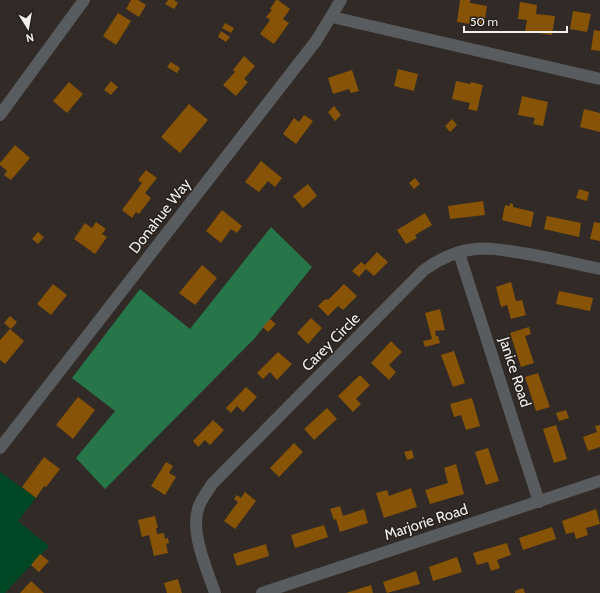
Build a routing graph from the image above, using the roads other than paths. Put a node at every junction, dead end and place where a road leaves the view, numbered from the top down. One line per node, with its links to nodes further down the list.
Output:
1 (84, 0): 5 (street)
2 (341, 0): 3 (street, Donahue Way)
3 (332, 17): 4 (street); 8 (street, Donahue Way)
4 (600, 79)
5 (0, 115)
6 (459, 253): 7 (street, Carey Circle); 10 (street, Janice Road); 11 (street, Carey Circle)
7 (600, 269)
8 (0, 448)
9 (600, 481): 10 (street, Marjorie Road)
10 (539, 502): 12 (street, Marjorie Road)
11 (216, 593)
12 (262, 593)

